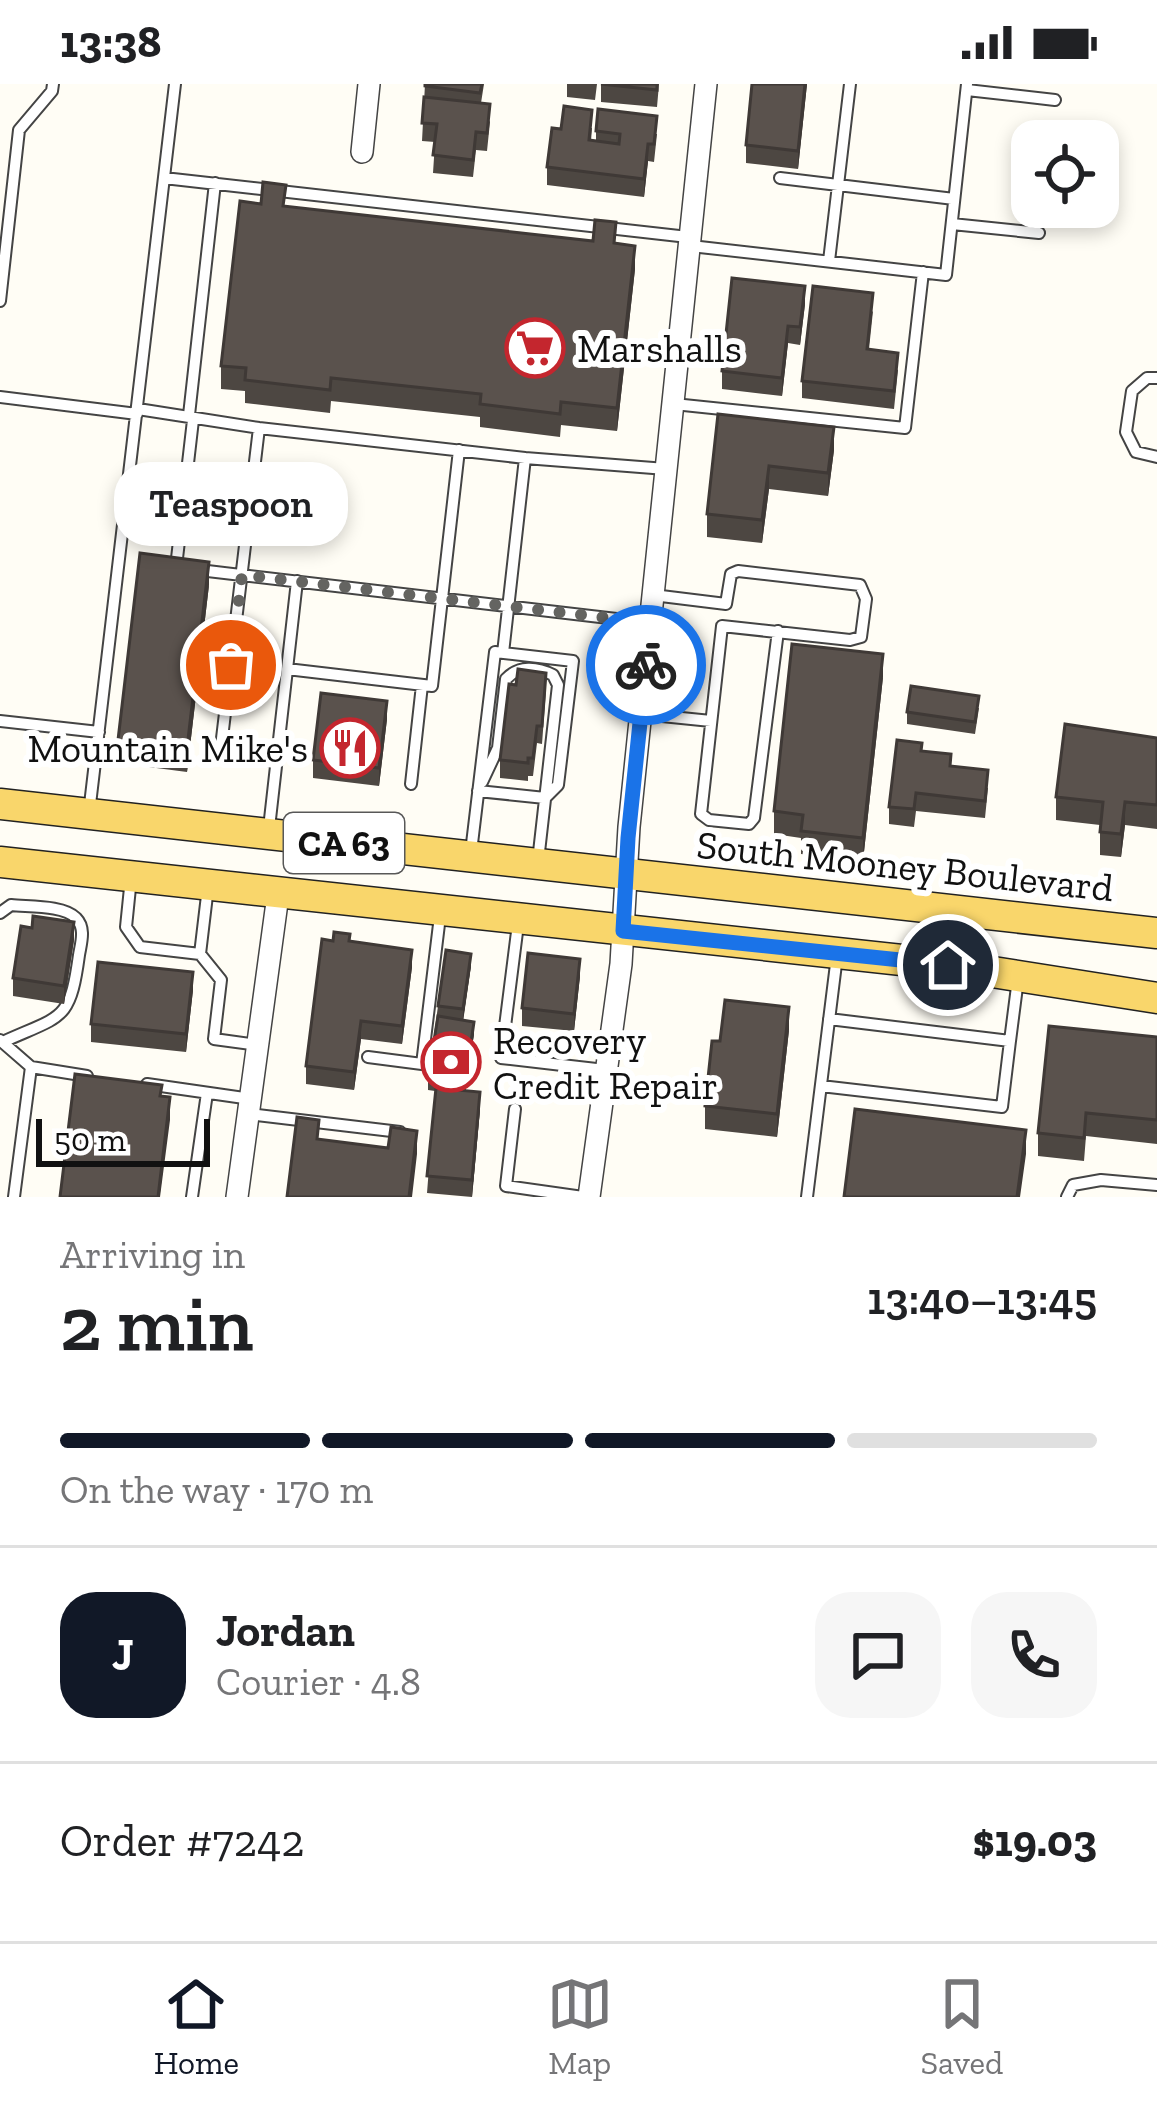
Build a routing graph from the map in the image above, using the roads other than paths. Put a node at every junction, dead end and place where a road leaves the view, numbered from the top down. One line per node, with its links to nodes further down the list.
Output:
1 (53, 84): 19 (lane)
2 (175, 84): 9 (lane)
3 (369, 84): 8 (street)
4 (706, 84): 16 (street)
5 (850, 84): 12 (lane)
6 (967, 87): 7 (lane); 13 (lane)
7 (1055, 100)
8 (362, 152)
9 (164, 178): 11 (lane); 23 (lane)
10 (780, 178): 12 (lane)
11 (215, 183): 16 (lane); 24 (lane)
12 (838, 184): 13 (lane); 17 (lane)
13 (955, 199): 14 (lane)
14 (952, 224): 15 (lane); 18 (lane)
15 (1039, 233)
16 (692, 242): 17 (lane); 22 (street)
17 (829, 261): 18 (lane)
18 (922, 272): 22 (lane)
19 (0, 301)
20 (1157, 378): 27 (lane)
21 (0, 397): 23 (lane)
22 (674, 404): 29 (street)
23 (137, 411): 24 (lane); 45 (lane)
24 (191, 418): 25 (lane); 30 (lane)
25 (259, 428): 26 (lane); 30 (lane)
26 (459, 450): 28 (lane); 33 (lane)
27 (1157, 457)
28 (525, 458): 29 (lane); 35 (lane)
29 (666, 469): 32 (street)
30 (242, 575): 31 (lane); 46 (lane)
31 (297, 581): 33 (lane); 40 (lane)
32 (653, 596): 34 (lane); 36 (street)
33 (442, 599): 35 (lane); 41 (lane)
34 (727, 604): 37 (lane); 38 (lane)
35 (508, 607): 36 (lane); 39 (lane)
36 (651, 623): 42 (street)
37 (722, 626): 38 (lane); 44 (lane)
38 (778, 632): 44 (lane)
39 (502, 653): 48 (lane); 49 (lane)
40 (287, 669): 41 (lane); 46 (lane)
41 (422, 685): 47 (lane)
42 (640, 714): 44 (lane); 56 (street)
43 (0, 721): 45 (lane)
44 (711, 721)
45 (99, 732): 51 (lane)
46 (276, 761): 52 (lane)
47 (411, 784)
48 (478, 790): 49 (lane); 49 (lane); 53 (lane)
49 (545, 798): 55 (lane)
50 (0, 803): 51 (main road, South Mooney Boulevard / CA 63)
51 (89, 813): 52 (main road, South Mooney Boulevard / CA 63)
52 (268, 835): 53 (main road, South Mooney Boulevard / CA 63)
53 (470, 857): 55 (main road, South Mooney Boulevard / CA 63)
54 (0, 862): 57 (main road, CA 63)
55 (538, 865): 56 (main road, South Mooney Boulevard / CA 63)
56 (626, 874): 63 (street); 64 (main road, South Mooney Boulevard / CA 63)
57 (131, 878): 58 (main road, CA 63); 66 (lane)
58 (208, 886): 59 (main road, CA 63); 66 (lane)
59 (278, 895): 60 (main road, CA 63); 72 (street)
60 (440, 912): 62 (main road, CA 63); 73 (lane)
61 (0, 913): 70 (lane)
62 (518, 921): 63 (main road, CA 63); 75 (lane)
63 (623, 931): 65 (main road, CA 63); 75 (street)
64 (1157, 933)
65 (838, 953): 67 (main road, CA 63); 69 (lane)
66 (200, 954): 72 (lane)
67 (1018, 976): 68 (main road, CA 63); 71 (lane)
68 (1157, 998)
69 (829, 1019): 71 (lane); 78 (lane)
70 (3, 1040): 74 (lane)
71 (1010, 1040): 78 (lane)
72 (258, 1045): 80 (street)
73 (368, 1057)
74 (31, 1067): 76 (lane); 84 (lane)
75 (607, 1070): 87 (street)
76 (97, 1077)
77 (141, 1083): 79 (lane)
78 (820, 1086): 88 (lane)
79 (207, 1093): 80 (lane); 85 (lane)
80 (250, 1107): 82 (lane); 86 (street)
81 (515, 1108): 87 (lane)
82 (411, 1133)
83 (1157, 1185): 89 (lane)
84 (14, 1197)
85 (193, 1197)
86 (237, 1197)
87 (586, 1197)
88 (807, 1197)
89 (1067, 1197)

